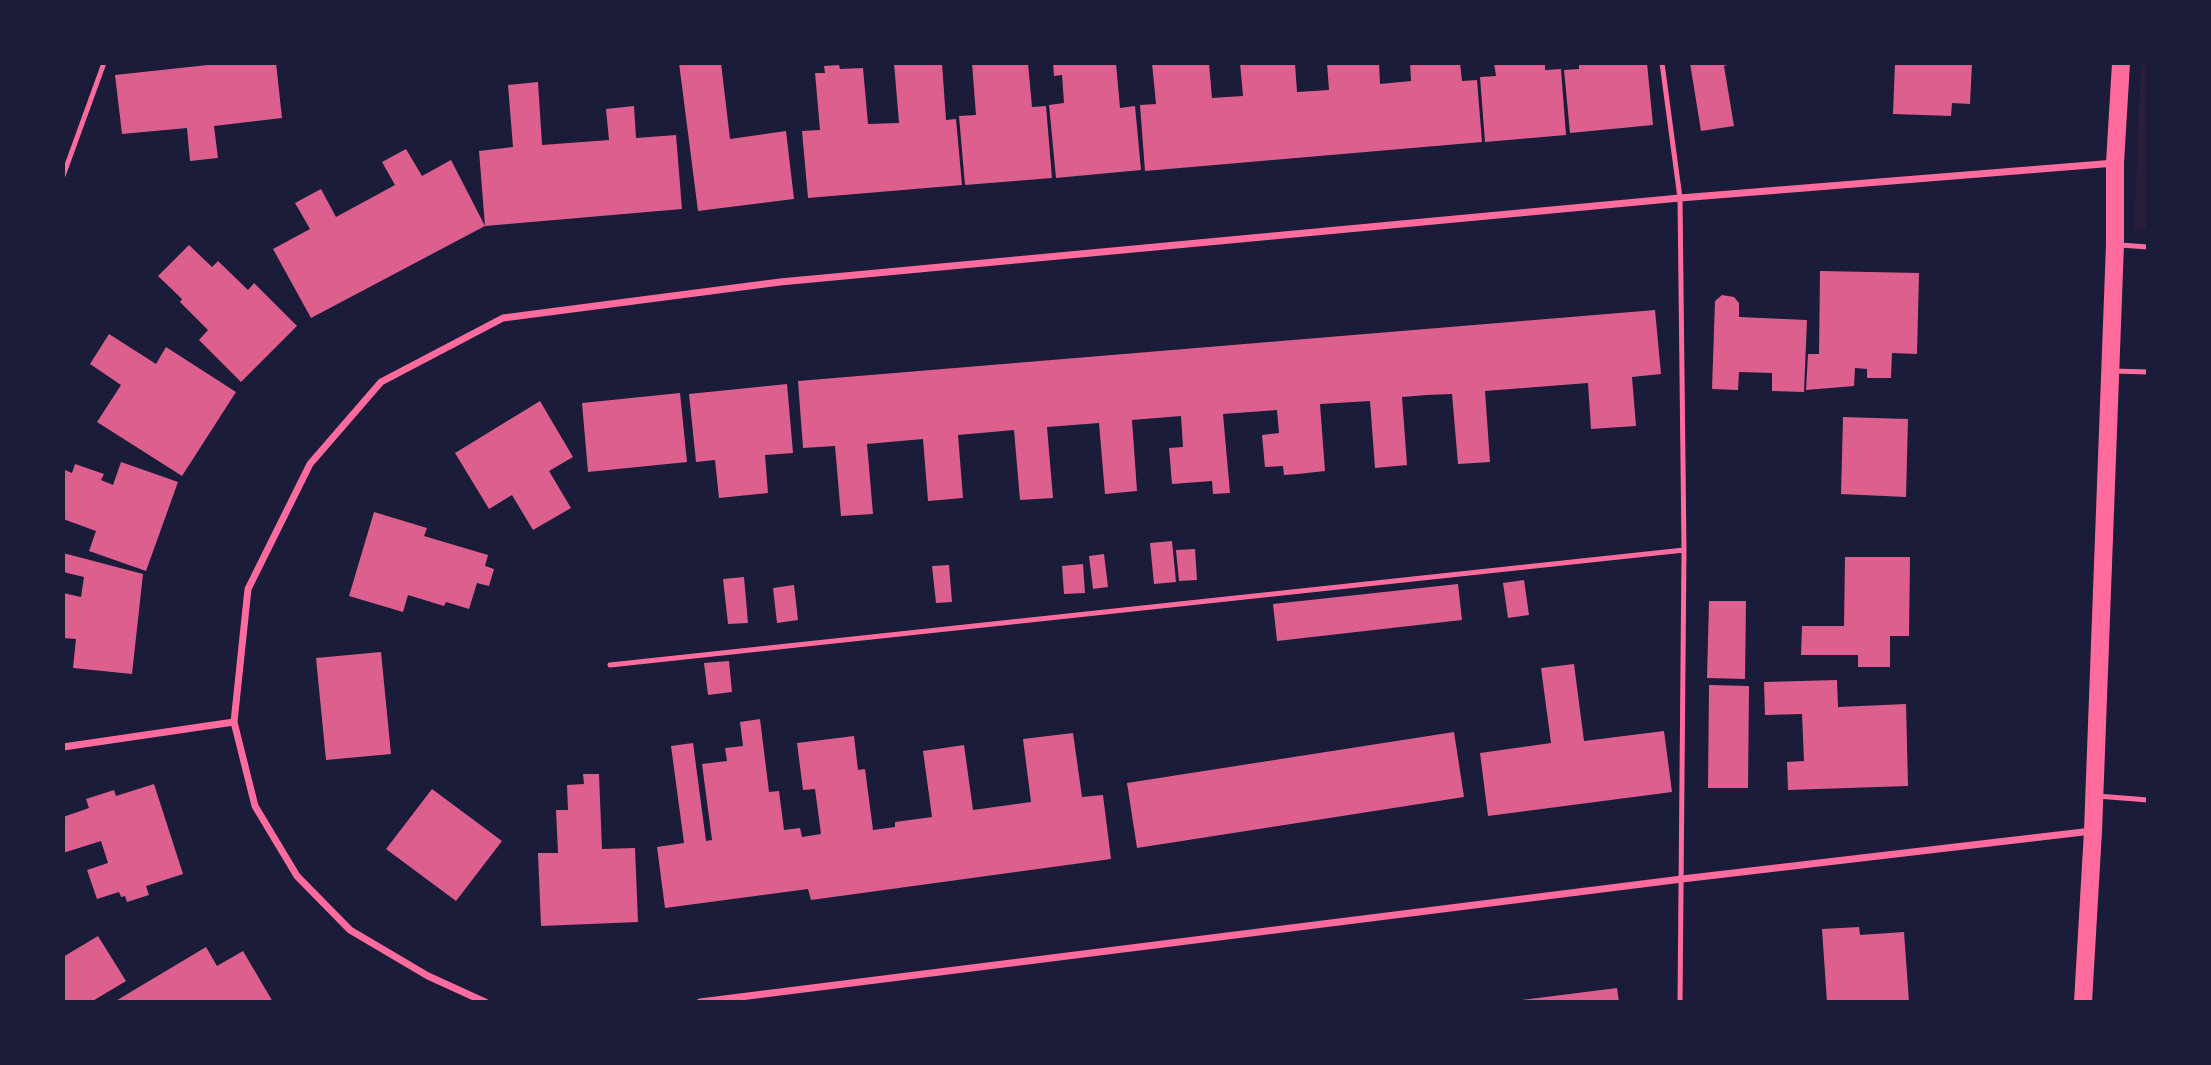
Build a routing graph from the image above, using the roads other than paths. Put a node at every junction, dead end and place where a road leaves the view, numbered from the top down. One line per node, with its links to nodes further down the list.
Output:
1 (104, 63): 5 (lane)
2 (1662, 63): 6 (lane)
3 (2121, 63): 4 (main road)
4 (2115, 163): 6 (street); 7 (main road)
5 (63, 176)
6 (1680, 198): 11 (lane); 13 (street)
7 (2115, 244): 8 (lane); 9 (main road)
8 (2148, 247)
9 (2110, 372): 10 (lane); 15 (main road)
10 (2148, 372)
11 (1684, 550): 12 (lane); 18 (lane)
12 (610, 665)
13 (234, 722): 14 (street); 19 (street)
14 (63, 747)
15 (2094, 796): 16 (lane); 17 (main road)
16 (2148, 800)
17 (2093, 831): 18 (street); 22 (main road)
18 (1682, 879): 20 (street); 21 (lane)
19 (485, 1002)
20 (700, 1002)
21 (1680, 1002)
22 (2083, 1002)

